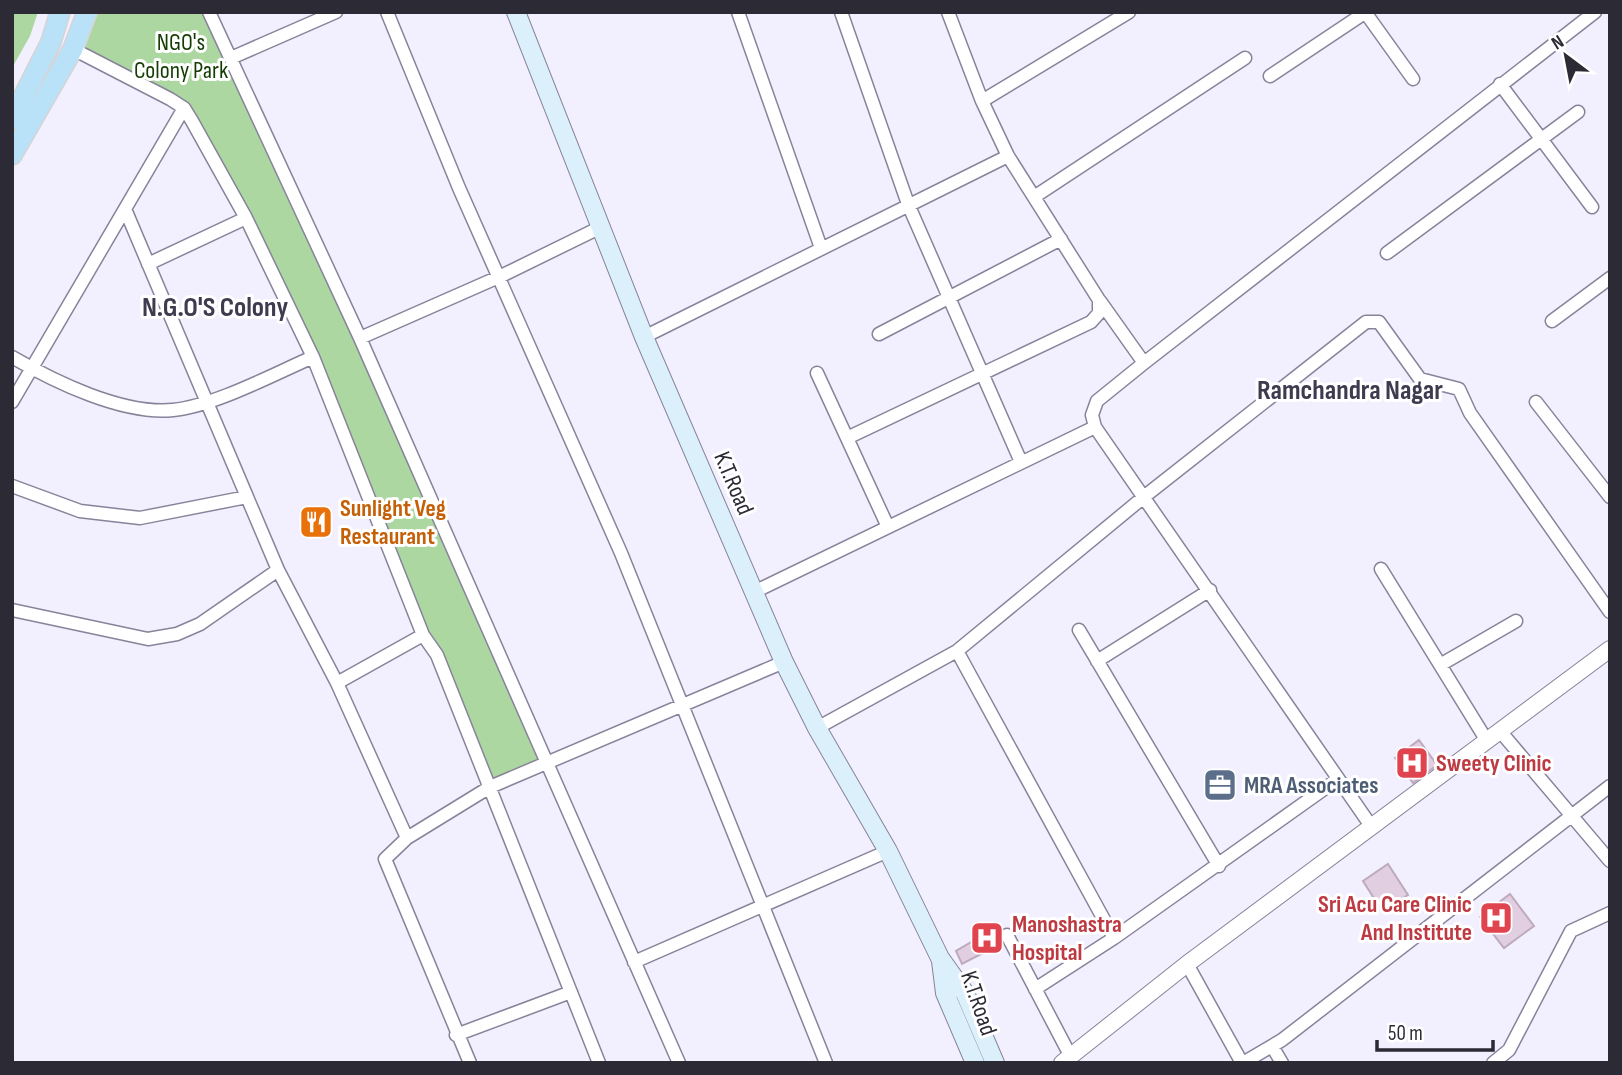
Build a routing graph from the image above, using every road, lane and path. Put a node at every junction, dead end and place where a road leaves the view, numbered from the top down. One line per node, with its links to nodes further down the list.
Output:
1 (60, 12): 22 (main road)
2 (87, 12): 13 (main road)
3 (209, 12): 14 (street)
4 (336, 12): 14 (street)
5 (387, 12): 36 (street)
6 (516, 12): 31 (main road, K.T.Road)
7 (738, 12): 33 (street)
8 (841, 12): 27 (street)
9 (948, 12): 19 (street)
10 (1129, 12): 19 (street)
11 (1366, 12): 16 (street); 17 (street)
12 (1595, 12): 18 (street)
13 (73, 50): 20 (street); 24 (main road)
14 (231, 58): 43 (street)
15 (1245, 58): 26 (street)
16 (1270, 76)
17 (1413, 79)
18 (1500, 83): 23 (street); 46 (street)
19 (982, 101): 25 (street)
20 (184, 108): 29 (street); 30 (street)
21 (1578, 112): 23 (street)
22 (12, 119)
23 (1541, 139): 28 (street); 34 (street)
24 (12, 155)
25 (1008, 156): 26 (street); 27 (street)
26 (1034, 197): 32 (street)
27 (908, 204): 33 (street); 38 (street)
28 (1592, 207)
29 (125, 209): 35 (street); 47 (street)
30 (246, 218): 35 (street); 45 (street)
31 (599, 228): 36 (street); 42 (main road, K.T.Road)
32 (1061, 239): 38 (street); 39 (street)
33 (821, 248): 42 (street)
34 (1387, 253)
35 (148, 264): 51 (street)
36 (501, 276): 43 (street); 76 (street)
37 (1610, 278): 40 (street)
38 (950, 300): 41 (street); 49 (street)
39 (1099, 300): 46 (street); 49 (street)
40 (1552, 321)
41 (879, 334)
42 (644, 337): 64 (main road, K.T.Road)
43 (360, 338): 79 (street)
44 (12, 357): 47 (street)
45 (313, 357): 51 (street); 69 (street)
46 (1144, 363): 53 (street)
47 (32, 368): 50 (street); 51 (street)
48 (817, 373): 54 (street)
49 (982, 374): 54 (street); 55 (street)
50 (12, 402)
51 (207, 402): 58 (street)
52 (1536, 402): 59 (street)
53 (1095, 426): 55 (street); 57 (street)
54 (847, 438): 60 (street)
55 (1021, 463): 60 (street)
56 (12, 486): 58 (street)
57 (1145, 496): 63 (street); 65 (street); 71 (street)
58 (247, 497): 62 (street)
59 (1610, 497)
60 (888, 527): 64 (street)
61 (1381, 569): 74 (street)
62 (278, 570): 66 (street); 75 (street)
63 (1209, 590): 72 (street); 80 (street)
64 (754, 592): 73 (main road, K.T.Road)
65 (1610, 612)
66 (14, 615)
67 (1516, 621): 74 (street)
68 (1079, 630): 72 (street)
69 (423, 635): 75 (street); 82 (street)
70 (1610, 649): 78 (street)
71 (957, 651): 77 (street); 92 (street)
72 (1097, 661): 88 (street)
73 (784, 663): 76 (street); 77 (main road, K.T.Road)
74 (1440, 665): 78 (street)
75 (337, 684): 85 (street)
76 (682, 706): 79 (street); 89 (street)
77 (817, 728): 86 (main road, K.T.Road)
78 (1493, 736): 83 (street); 84 (street)
79 (547, 764): 82 (street); 94 (street)
80 (1338, 779): 84 (street); 88 (street)
81 (1610, 786): 83 (street)
82 (490, 788): 85 (street); 97 (street)
83 (1571, 815): 87 (street); 99 (street)
84 (1371, 826): 95 (street)
85 (407, 838): 98 (street)
86 (888, 850): 89 (street); 93 (main road, K.T.Road)
87 (1610, 861)
88 (1219, 866): 92 (street)
89 (761, 905): 94 (street); 105 (street)
90 (1610, 913): 100 (street)
91 (1007, 935): 96 (street)
92 (1114, 938): 96 (street)
93 (940, 958): 106 (main road, K.T.Road); 107 (main road, K.T.Road)
94 (634, 962): 104 (street)
95 (1187, 964): 101 (street); 108 (street)
96 (1035, 989): 101 (street)
97 (571, 992): 98 (street); 103 (street)
98 (456, 1035): 102 (street)
99 (1272, 1046): 108 (street); 109 (street)
100 (1509, 1050): 110 (street); 111 (street)
101 (1066, 1060)
102 (470, 1063)
103 (599, 1063)
104 (679, 1063)
105 (826, 1063)
106 (975, 1063)
107 (995, 1063)
108 (1243, 1063)
109 (1282, 1063)
110 (1493, 1063)
111 (1516, 1063)

